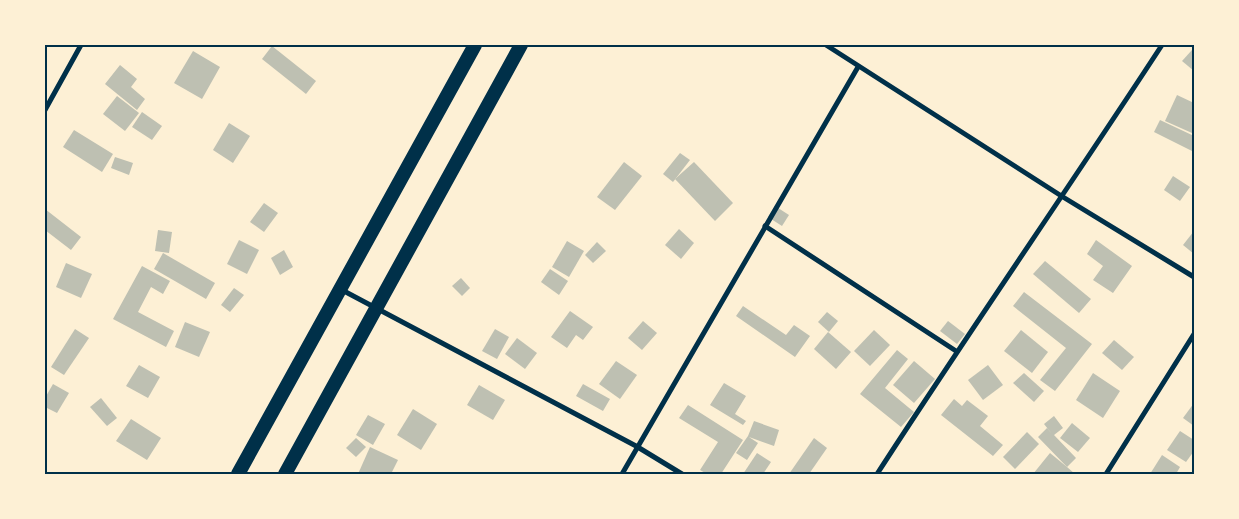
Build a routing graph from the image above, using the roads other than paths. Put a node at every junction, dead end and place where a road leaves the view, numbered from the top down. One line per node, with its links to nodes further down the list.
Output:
1 (81, 45): 7 (street)
2 (475, 45): 11 (highway)
3 (521, 45): 12 (highway)
4 (826, 45): 6 (street)
5 (1162, 45): 8 (street)
6 (858, 67): 8 (street); 9 (street)
7 (45, 110)
8 (1063, 196): 10 (street); 14 (street)
9 (765, 226): 14 (street); 15 (street)
10 (1194, 277)
11 (341, 290): 12 (street); 16 (highway)
12 (377, 310): 15 (street); 17 (highway)
13 (1194, 334): 21 (street)
14 (956, 352): 20 (street)
15 (636, 446): 18 (street); 19 (street)
16 (238, 474)
17 (285, 474)
18 (622, 474)
19 (682, 474)
20 (877, 474)
21 (1106, 474)

